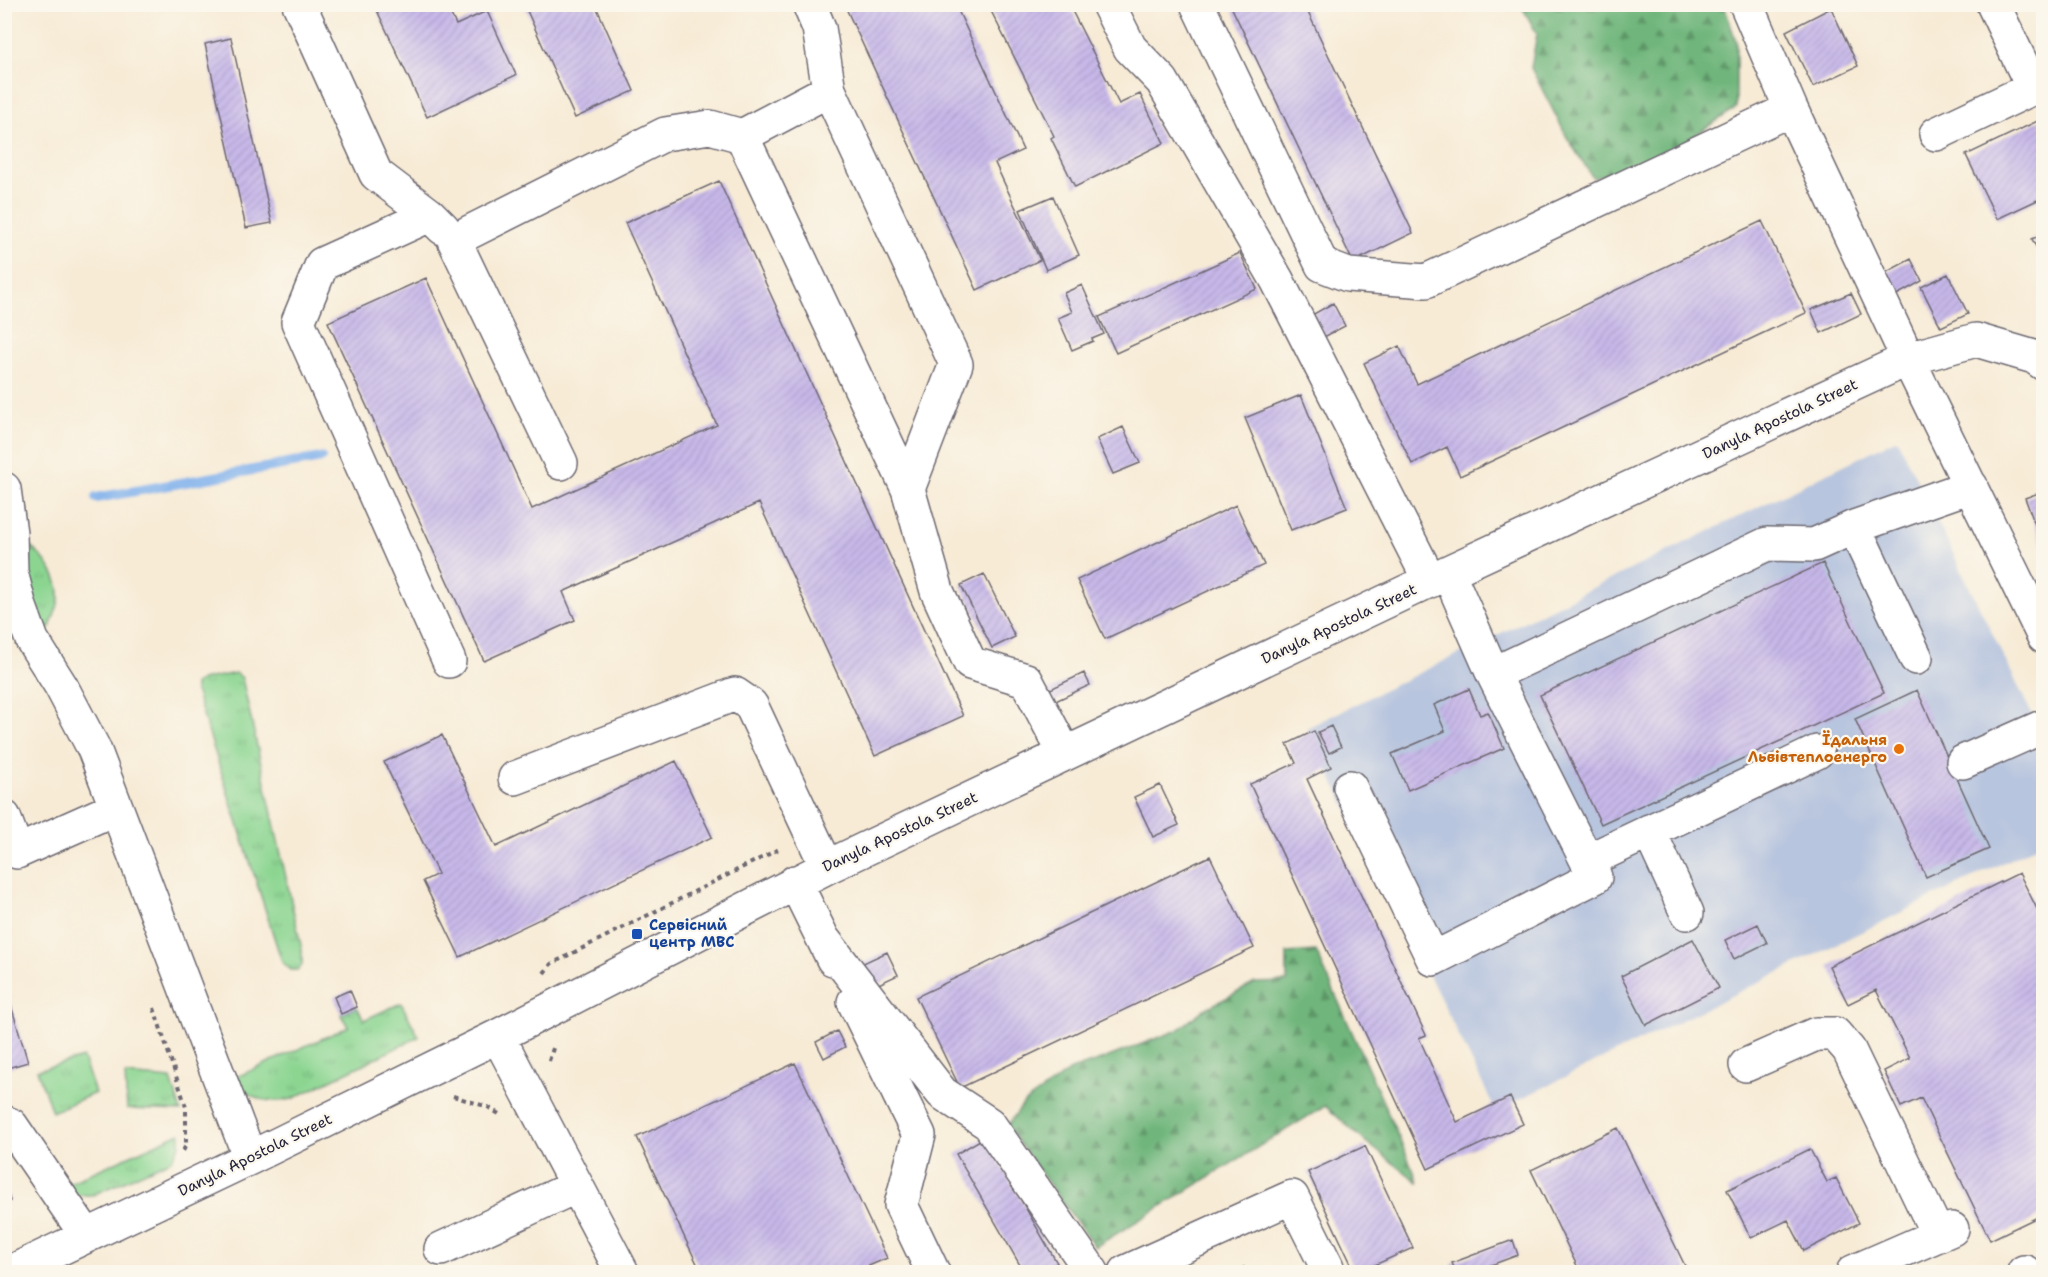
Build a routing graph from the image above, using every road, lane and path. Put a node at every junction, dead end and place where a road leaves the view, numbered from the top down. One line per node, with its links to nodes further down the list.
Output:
1 (299, 4): 12 (street)
2 (809, 4): 8 (street)
3 (1108, 4): 21 (street)
4 (1197, 4): 9 (street)
5 (1746, 4): 9 (street)
6 (1993, 4): 7 (street)
7 (2038, 85): 10 (street)
8 (829, 90): 11 (street); 19 (street)
9 (1791, 109): 14 (street)
10 (1936, 134)
11 (742, 136): 13 (street); 19 (street)
12 (430, 215): 13 (street); 24 (street)
13 (454, 240): 16 (street)
14 (1908, 359): 15 (street, Danyla Apostola Street); 17 (street); 21 (street, Danyla Apostola Street)
15 (2040, 366)
16 (561, 463)
17 (1971, 486): 20 (street); 22 (street)
18 (4, 489): 32 (street)
19 (908, 489): 28 (street)
20 (1854, 527): 23 (street); 25 (street)
21 (1439, 576): 25 (street); 28 (street, Danyla Apostola Street)
22 (2043, 637)
23 (1916, 658)
24 (449, 661)
25 (1493, 674): 36 (street)
26 (2043, 726): 29 (street)
27 (1817, 752): 34 (street)
28 (1065, 754): 37 (street, Danyla Apostola Street)
29 (1963, 762)
30 (515, 778): 37 (street)
31 (1350, 787): 36 (street)
32 (116, 808): 33 (street); 47 (street)
33 (4, 817)
34 (1649, 831): 36 (street); 39 (street)
35 (787, 845): 41 (path)
36 (1587, 861)
37 (827, 867): 38 (street, Danyla Apostola Street)
38 (795, 882): 40 (street); 43 (street, Danyla Apostola Street)
39 (1687, 913)
40 (824, 940): 55 (street); 56 (street)
41 (539, 980)
42 (152, 1003): 46 (path)
43 (498, 1036): 47 (street, Danyla Apostola Street); 48 (street)
44 (1746, 1065): 51 (street)
45 (4, 1122): 49 (street)
46 (181, 1155)
47 (250, 1158): 49 (street, Danyla Apostola Street)
48 (577, 1186): 50 (street); 54 (street)
49 (87, 1236): 53 (street, Danyla Apostola Street)
50 (441, 1249)
51 (1895, 1264): 58 (street)
52 (1327, 1268): 57 (street)
53 (11, 1272)
54 (622, 1272)
55 (933, 1272)
56 (1092, 1272)
57 (1126, 1272)
58 (1853, 1272)

